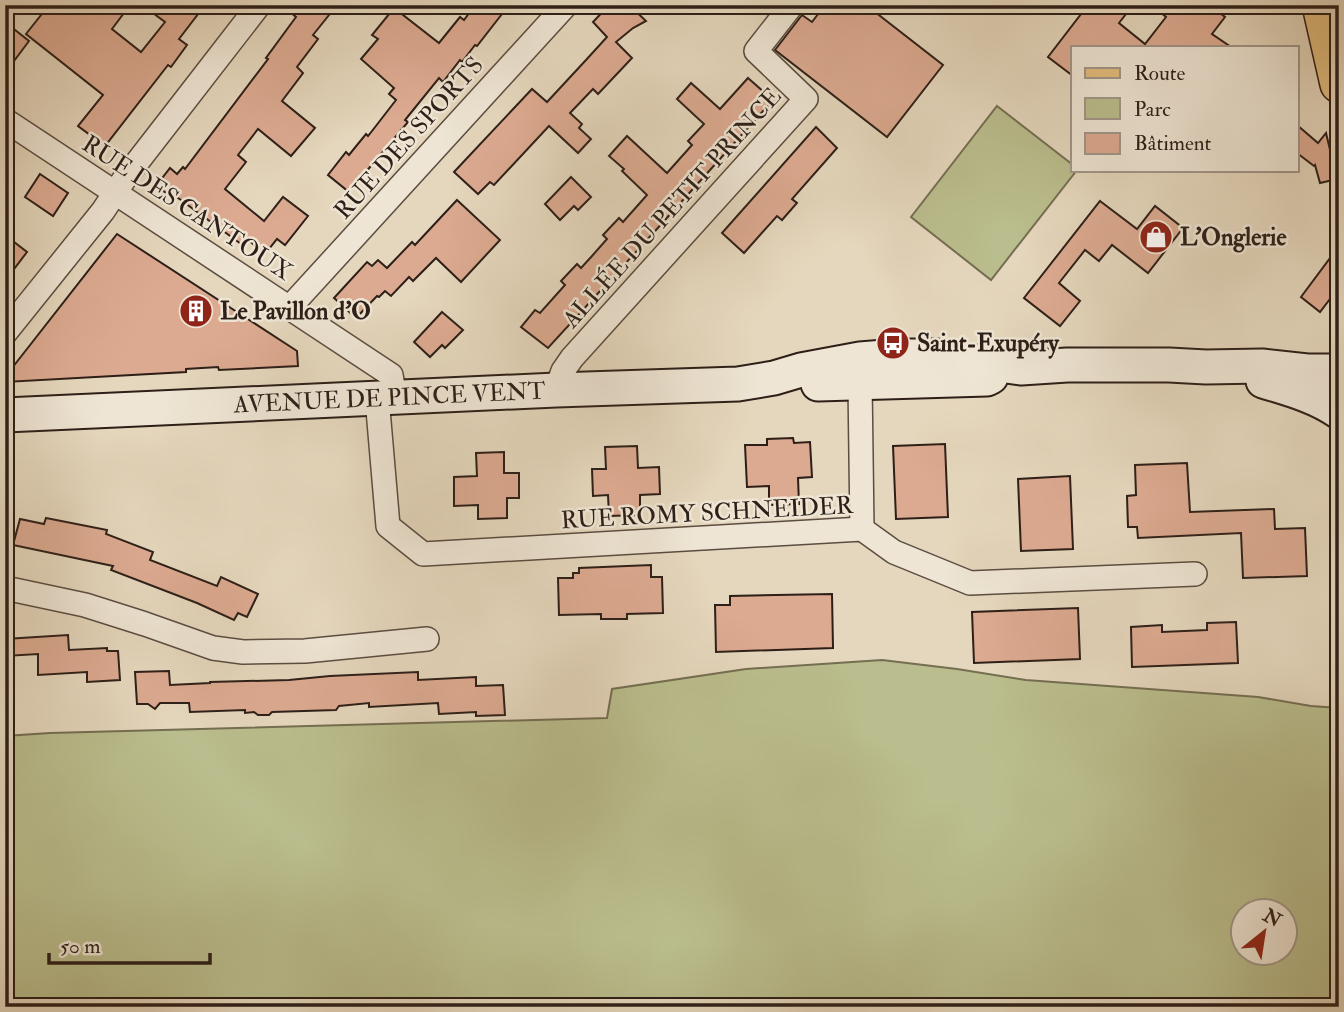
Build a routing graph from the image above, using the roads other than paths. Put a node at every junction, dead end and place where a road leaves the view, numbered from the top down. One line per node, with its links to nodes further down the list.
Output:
1 (259, 5): 7 (street)
2 (566, 5): 8 (street, RUE DES SPORTS)
3 (792, 5): 15 (street, ALLÉE DU PETIT PRINCE)
4 (1321, 5): 5 (main road)
5 (1339, 83)
6 (5, 120): 7 (street, RUE DES CANTOUX)
7 (116, 192): 8 (street, RUE DES CANTOUX); 9 (street)
8 (290, 307): 16 (street, RUE DES CANTOUX)
9 (5, 333)
10 (1021, 368): 11 (main road, AVENUE DE PINCE VENT); 13 (main road, AVENUE DE PINCE VENT); 14 (main road, AVENUE DE PINCE VENT)
11 (1206, 368): 12 (main road, AVENUE DE PINCE VENT); 17 (main road, AVENUE DE PINCE VENT)
12 (1339, 370)
13 (774, 378): 14 (main road, AVENUE DE PINCE VENT); 15 (main road, AVENUE DE PINCE VENT)
14 (860, 383): 19 (street)
15 (556, 390): 16 (main road, AVENUE DE PINCE VENT)
16 (386, 398): 18 (main road, AVENUE DE PINCE VENT); 19 (street, RUE ROMY SCHNEIDER)
17 (1339, 412)
18 (5, 415)
19 (862, 529): 20 (street, RUE ROMY SCHNEIDER)
20 (1195, 574)
21 (5, 588): 22 (street)
22 (428, 639)

